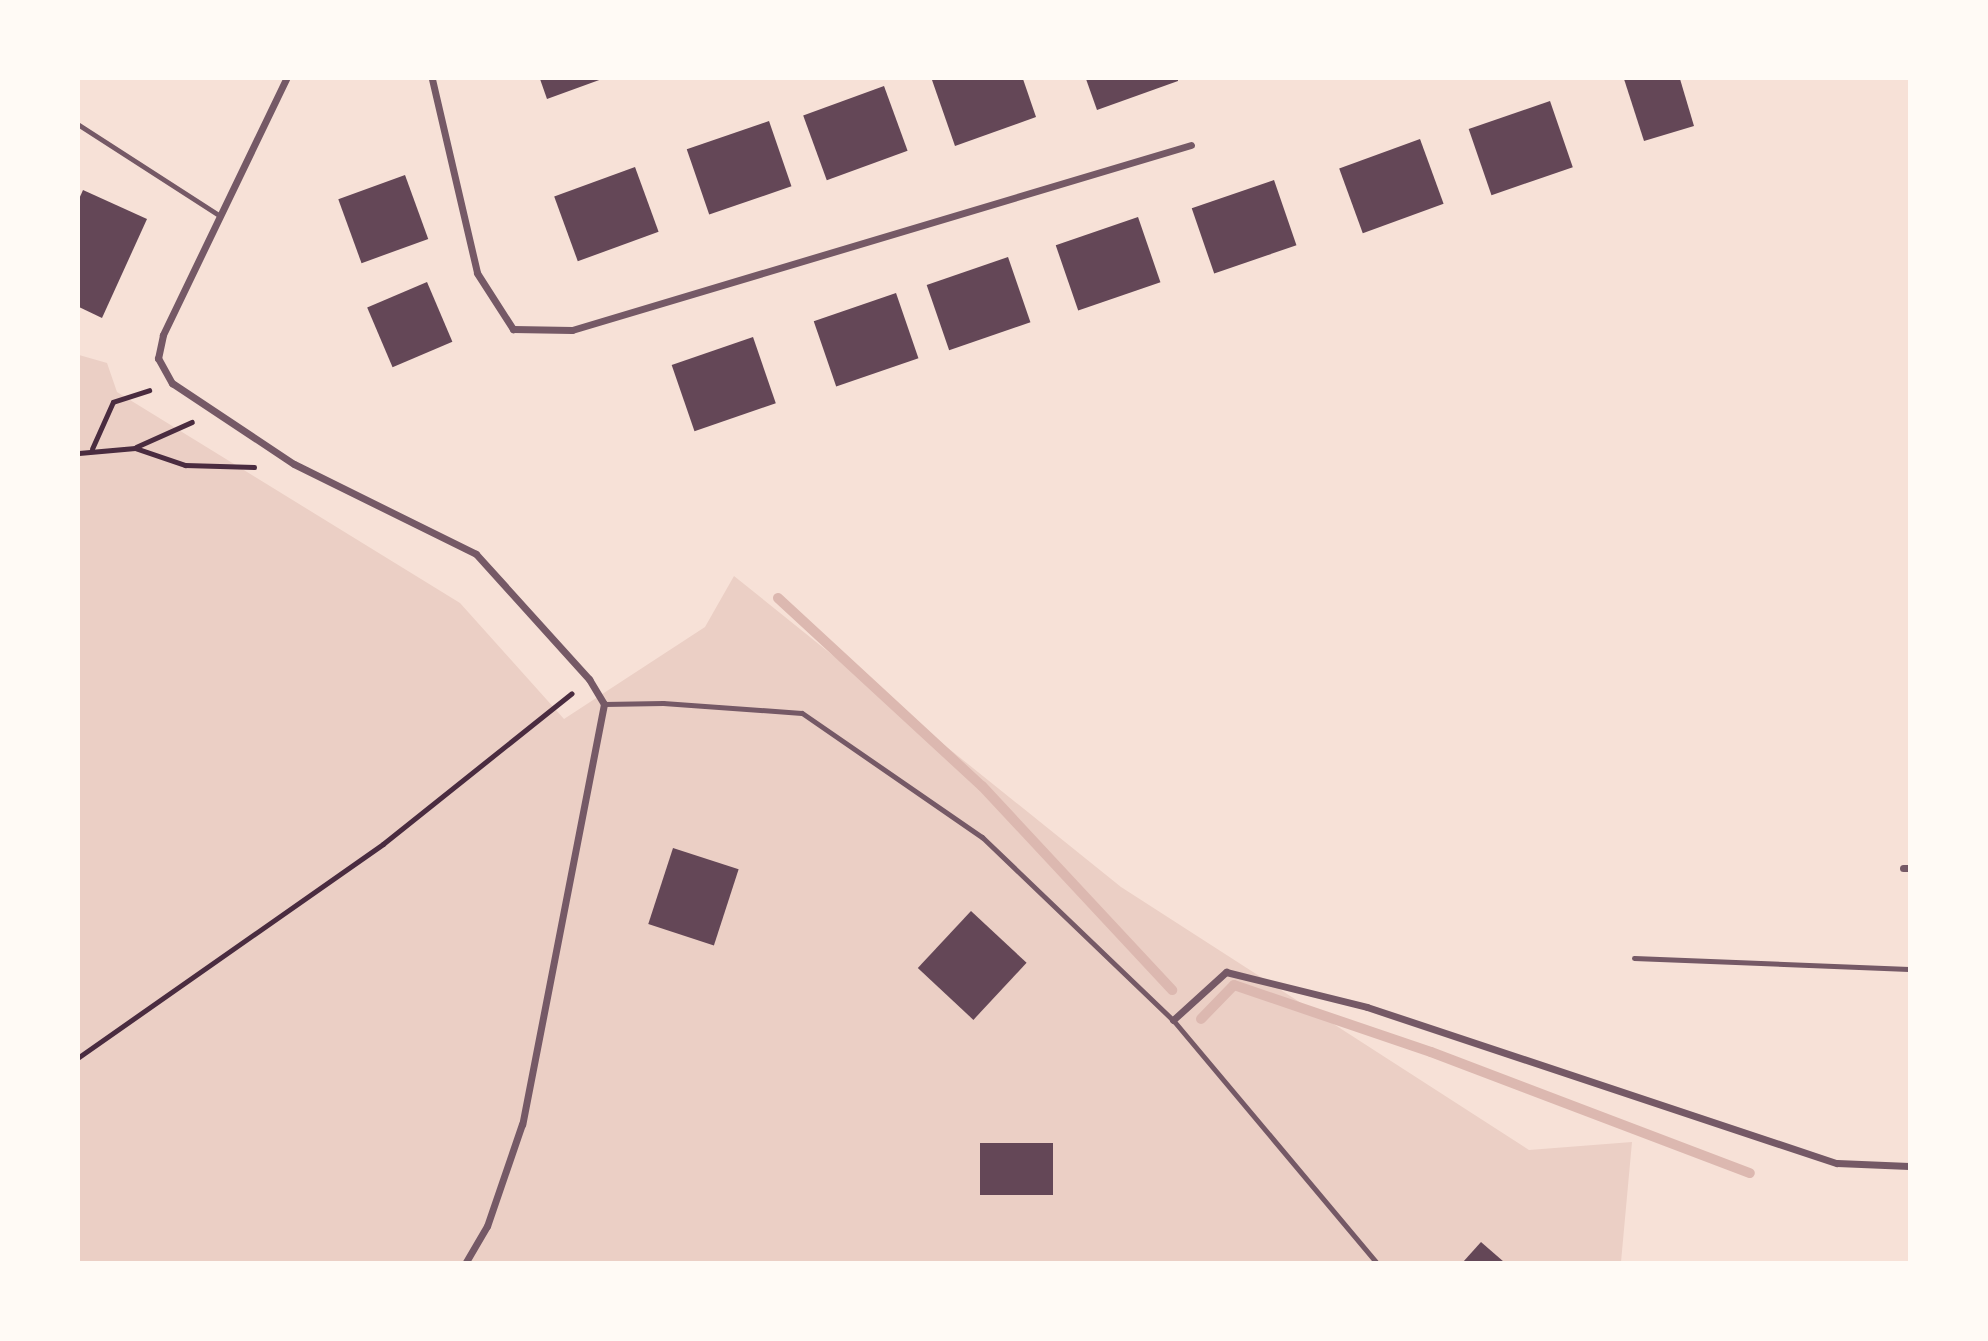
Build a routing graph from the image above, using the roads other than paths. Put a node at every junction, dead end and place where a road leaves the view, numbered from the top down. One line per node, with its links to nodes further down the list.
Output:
1 (286, 79): 5 (street)
2 (432, 79): 4 (street)
3 (79, 125): 5 (lane)
4 (1191, 145)
5 (220, 216): 6 (street)
6 (604, 704): 9 (lane); 11 (street)
7 (1634, 958): 8 (lane)
8 (1909, 969)
9 (1173, 1020): 10 (street); 12 (lane)
10 (1909, 1166)
11 (466, 1262)
12 (1376, 1262)

